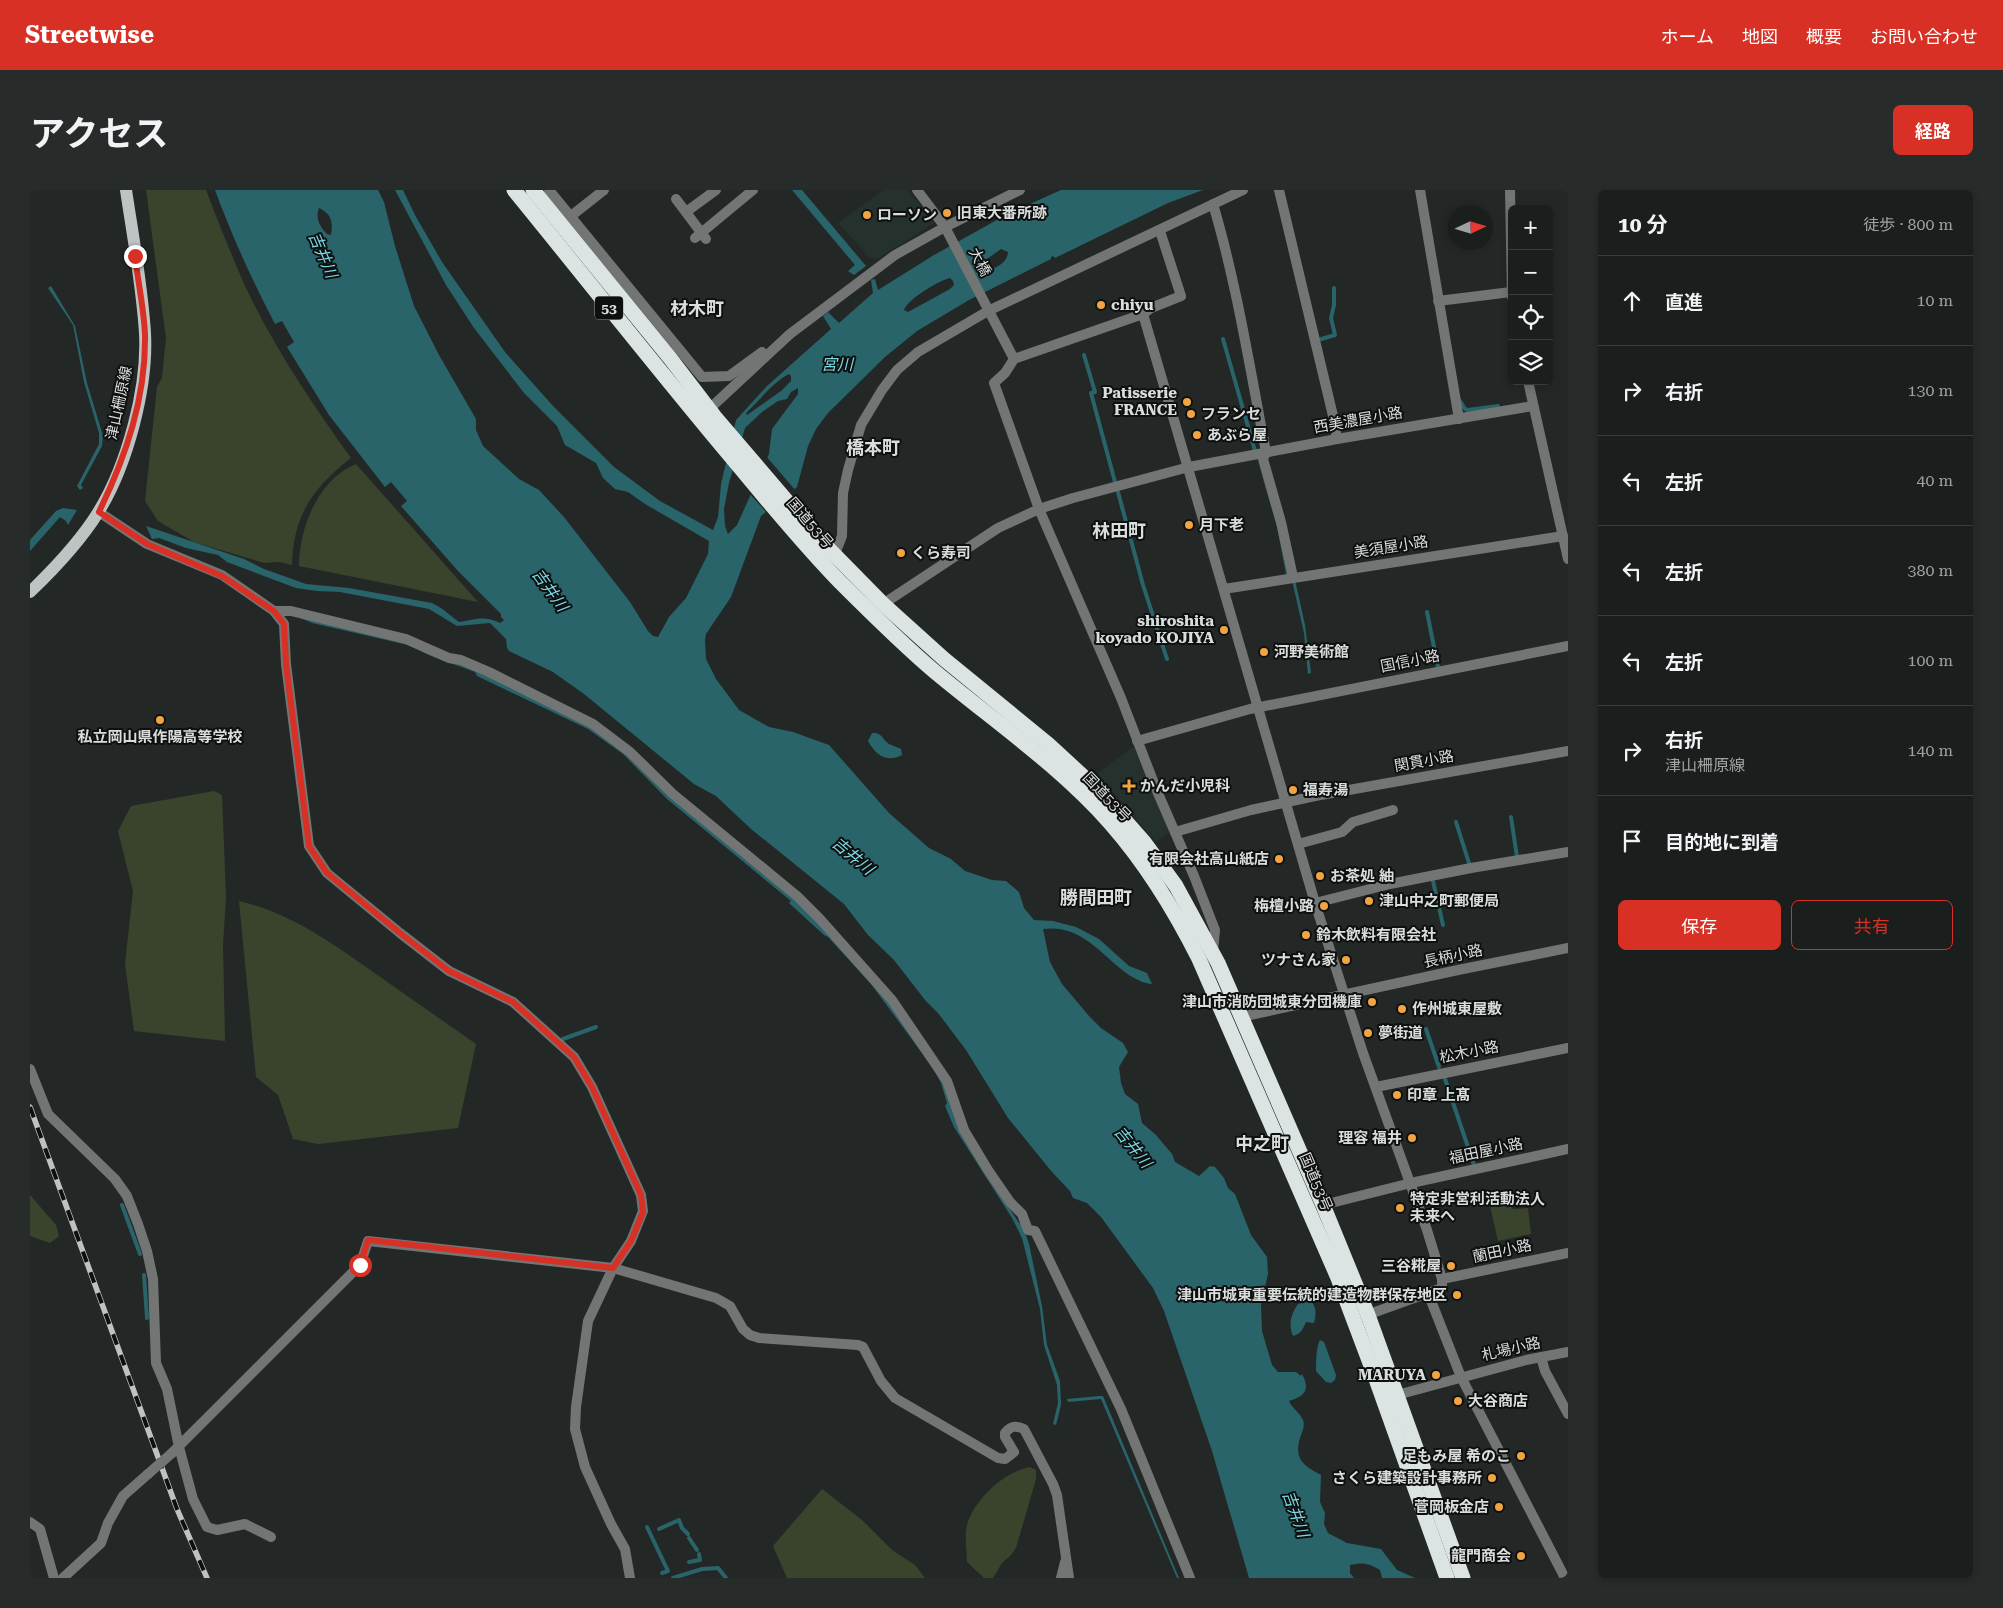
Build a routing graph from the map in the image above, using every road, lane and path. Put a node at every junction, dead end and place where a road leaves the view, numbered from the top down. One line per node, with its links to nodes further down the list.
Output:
1 (126, 190): 35 (main road, 津山柵原線)
2 (514, 190): 29 (highway, 国道53号 / 53)
3 (533, 190): 29 (highway, 国道53号 / 53)
4 (549, 190): 17 (street)
5 (604, 190): 17 (street)
6 (716, 190): 16 (street)
7 (753, 190): 16 (street)
8 (917, 190): 18 (street, 大橋)
9 (1020, 190): 18 (street)
10 (1243, 190): 15 (street)
11 (1279, 190): 31 (street)
12 (1420, 190): 22 (street)
13 (1510, 190): 20 (street)
14 (676, 199): 16 (street)
15 (1213, 204): 19 (street); 32 (street)
16 (686, 212)
17 (571, 216): 25 (street)
18 (945, 227): 23 (street, 大橋); 25 (street)
19 (1160, 231): 23 (street); 24 (street)
20 (1511, 250)
21 (1508, 295): 22 (street)
22 (1438, 301): 30 (street)
23 (988, 311): 26 (street, 大橋); 38 (street)
24 (1143, 314): 26 (street); 33 (street)
25 (790, 334): 29 (street)
26 (1014, 359): 34 (street)
27 (1529, 385): 28 (street)
28 (1533, 406): 30 (street, 西美濃屋小路); 36 (street)
29 (707, 417): 37 (highway, 国道53号 / 53)
30 (1459, 418): 31 (street, 西美濃屋小路)
31 (1337, 439): 32 (street, 西美濃屋小路)
32 (1266, 452): 33 (street, 西美濃屋小路); 41 (street)
33 (1189, 467): 34 (street, 西美濃屋小路); 42 (street)
34 (1039, 509): 44 (street, 西美濃屋小路); 48 (street)
35 (99, 512): 43 (main road, 津山柵原線); 45 (street)
36 (1563, 536): 39 (street); 41 (street, 美須屋小路)
37 (815, 545): 38 (highway, 国道53号 / 53); 40 (highway, 国道53号 / 53)
38 (834, 554): 40 (street); 44 (highway, 国道53号 / 53)
39 (1568, 560)
40 (823, 564): 70 (highway, 国道53号 / 53)
41 (1293, 577): 42 (street, 美須屋小路)
42 (1224, 589): 47 (street)
43 (30, 592)
44 (884, 604): 57 (highway, 国道53号 / 53)
45 (274, 611): 67 (street); 85 (street)
46 (1568, 646): 47 (street, 国信小路)
47 (1259, 708): 48 (street, 国信小路); 50 (street)
48 (1136, 741): 52 (street)
49 (1568, 751): 50 (street, 関貫小路)
50 (1286, 802): 52 (street, 関貫小路); 53 (street)
51 (1393, 810): 53 (street)
52 (1175, 832): 57 (street)
53 (1298, 844): 55 (street)
54 (1568, 852): 55 (street)
55 (1315, 904): 58 (street)
56 (1568, 948): 58 (street, 長柄小路)
57 (1213, 952): 59 (highway, 国道53号 / 53)
58 (1345, 995): 59 (street, 長柄小路); 62 (street)
59 (1241, 1017): 65 (highway, 国道53号 / 53)
60 (1568, 1048): 62 (street, 松木小路)
61 (30, 1069): 76 (street)
62 (1376, 1086): 64 (street)
63 (1568, 1149): 64 (street, 福田屋小路)
64 (1410, 1183): 65 (street, 福田屋小路); 68 (street)
65 (1323, 1205): 70 (highway, 国道53号 / 53)
66 (1568, 1252): 68 (street, 蘭田小路)
67 (613, 1268): 76 (street); 79 (street); 82 (street)
68 (1442, 1279): 69 (street)
69 (1428, 1293): 70 (street); 73 (street)
70 (1361, 1317): 74 (highway, 国道53号 / 53); 86 (highway, 国道53号 / 53)
71 (1568, 1352): 72 (street, 札場小路)
72 (1541, 1357): 73 (street, 札場小路); 75 (street)
73 (1461, 1377): 74 (street, 札場小路); 88 (street)
74 (1397, 1395): 87 (highway, 国道53号 / 53)
75 (1568, 1414)
76 (176, 1450): 78 (street); 81 (street, bridge)
77 (30, 1522): 80 (street)
78 (271, 1537)
79 (1066, 1559): 83 (street); 84 (street)
80 (54, 1578)
81 (63, 1578)
82 (630, 1578)
83 (1061, 1578)
84 (1069, 1578)
85 (1190, 1578)
86 (1447, 1578)
87 (1463, 1578)
88 (1565, 1578)

